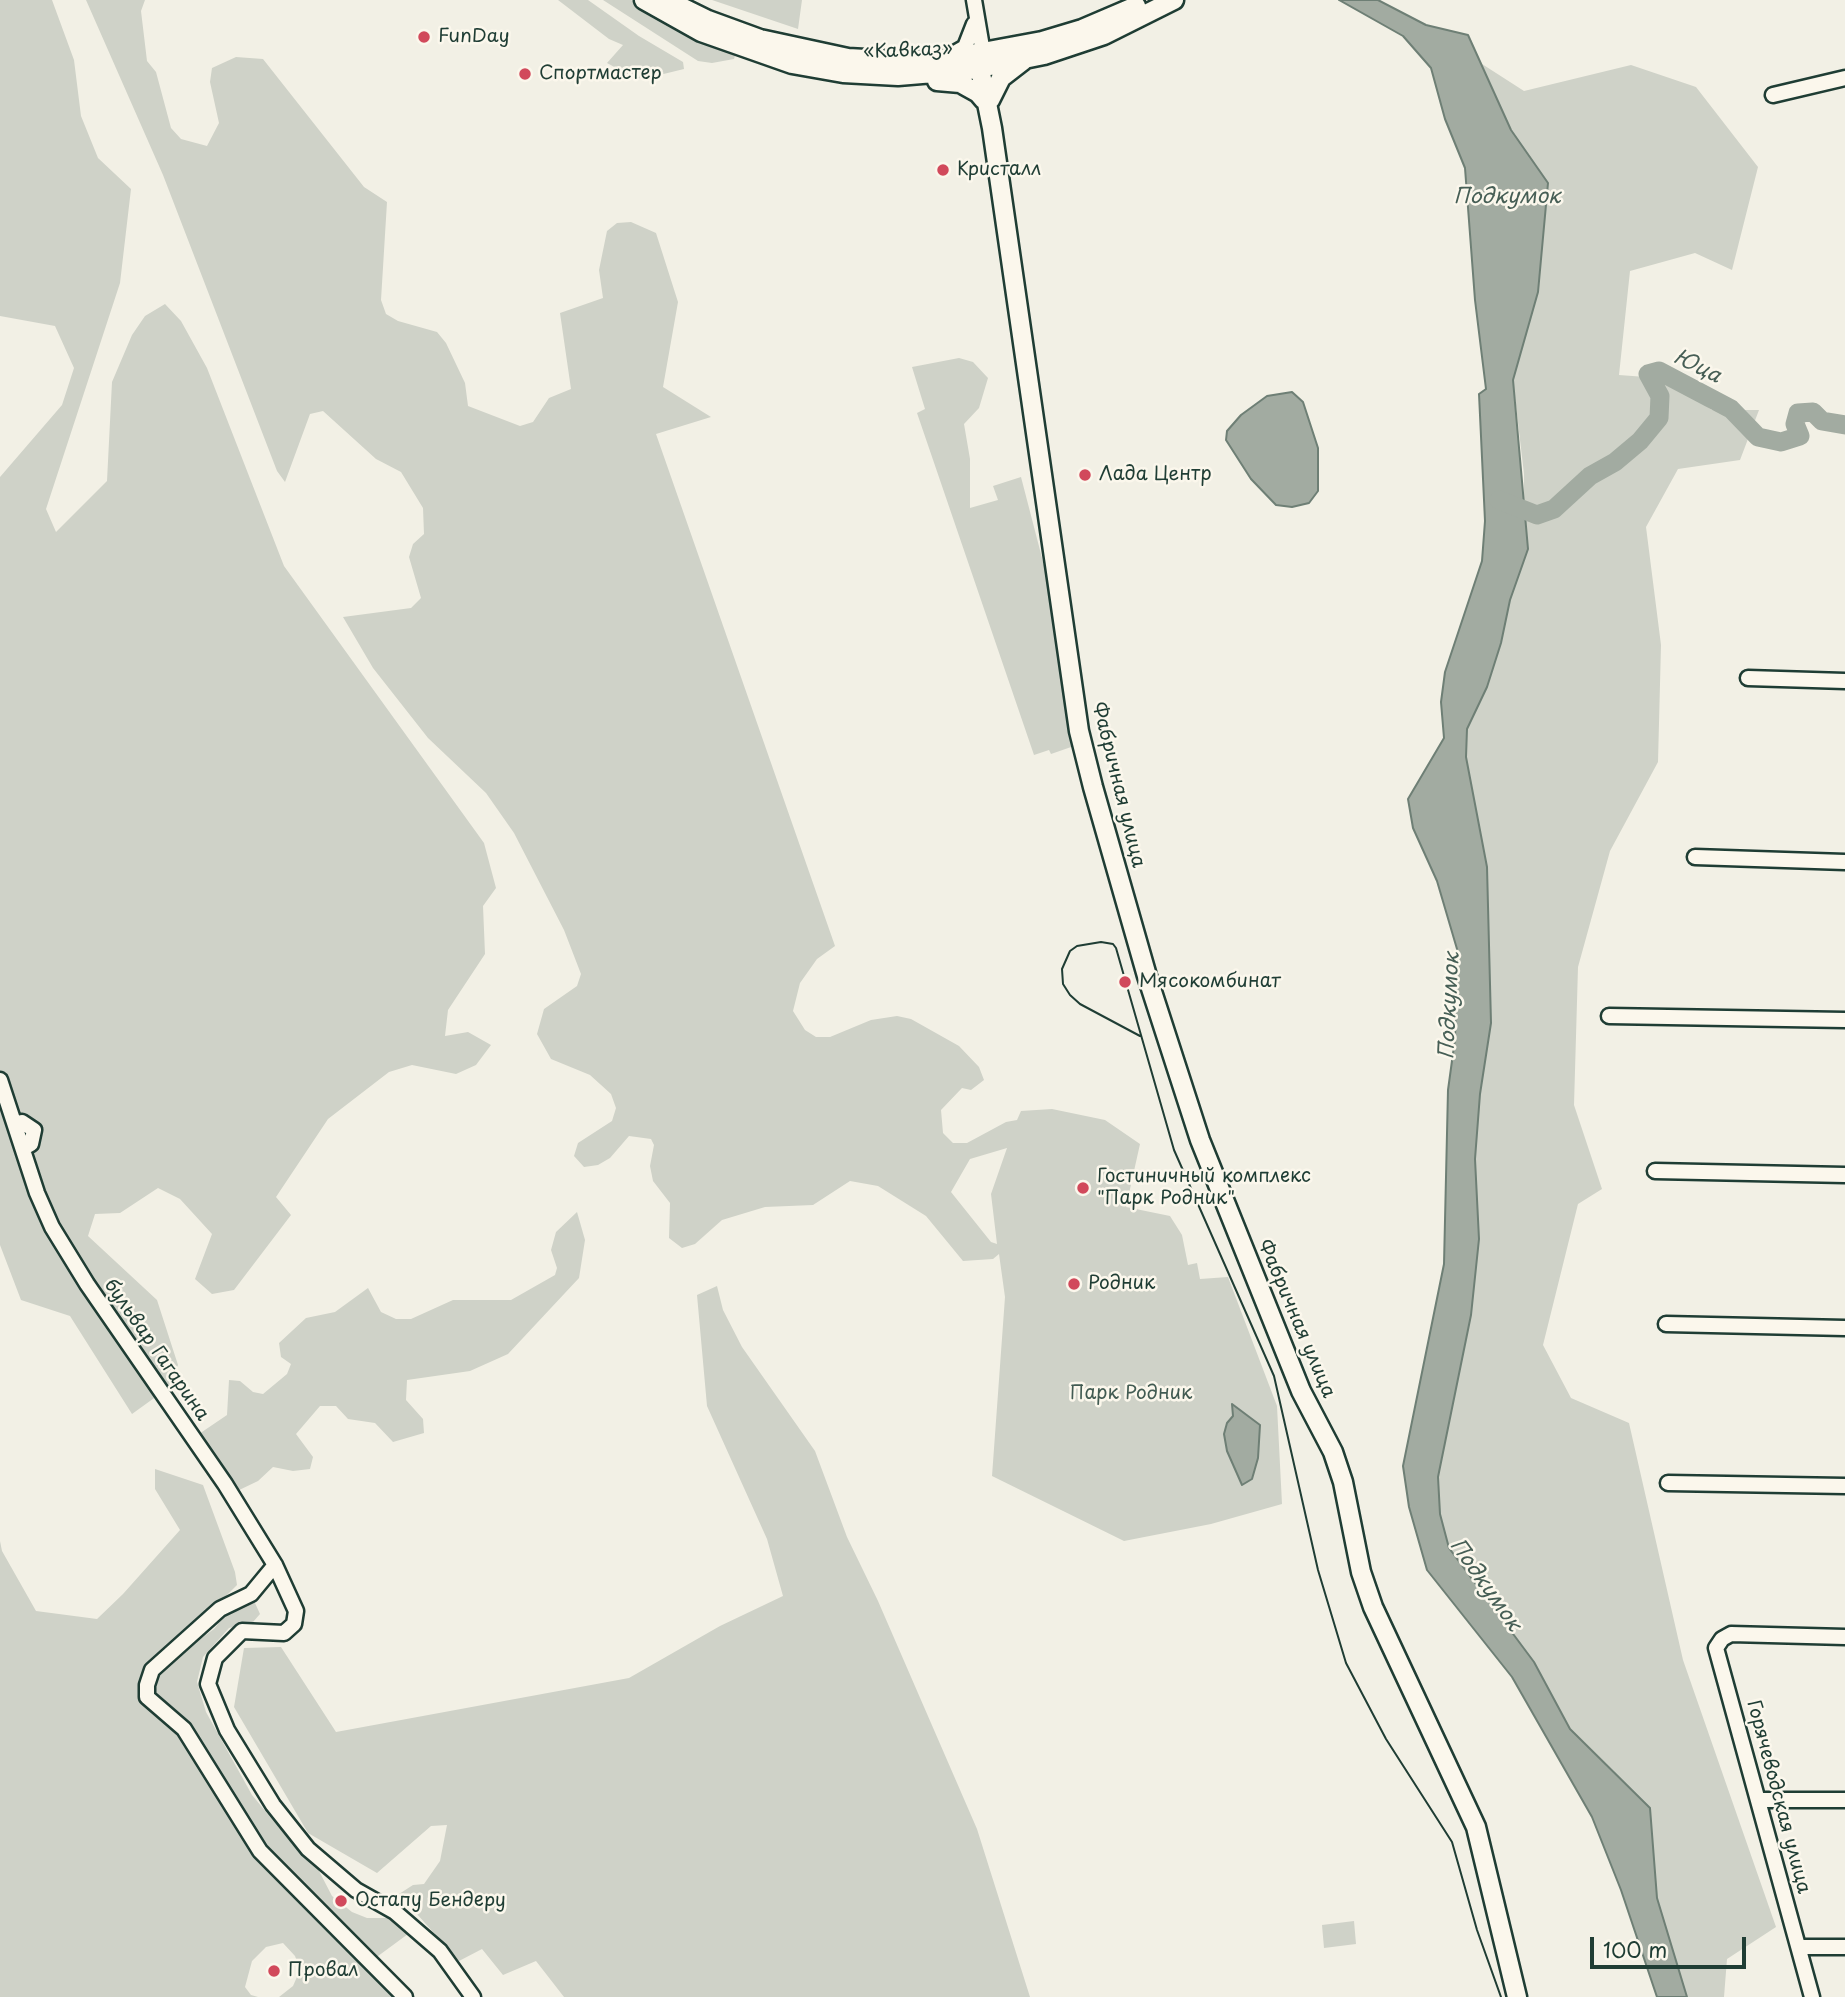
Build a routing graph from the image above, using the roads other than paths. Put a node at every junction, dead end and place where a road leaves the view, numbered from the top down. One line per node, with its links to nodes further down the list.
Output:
1 (645, 0): 10 (main road, «Кавказ»)
2 (667, 0): 8 (main road, «Кавказ»)
3 (1149, 0): 6 (main road, «Кавказ»)
4 (1174, 0): 7 (main road, «Кавказ»)
5 (974, 1): 9 (street)
6 (1128, 10): 7 (main road, «Кавказ»); 9 (main road)
7 (1025, 52): 9 (main road, «Кавказ»); 9 (main road); 9 (street)
8 (945, 59): 9 (main road, «Кавказ»); 9 (street)
9 (981, 61): 10 (main road, «Кавказ»); 10 (main road); 34 (main road, Фабричная улица)
10 (806, 67)
11 (1845, 78): 12 (street)
12 (1773, 95)
13 (1748, 678): 14 (street)
14 (1845, 681)
15 (1695, 857): 16 (street)
16 (1845, 862)
17 (1609, 1016): 18 (street)
18 (1845, 1020)
19 (0, 1080): 26 (street, бульвар Гагарина)
20 (1655, 1171): 21 (street)
21 (1845, 1175)
22 (1666, 1324): 23 (street)
23 (1845, 1328)
24 (1668, 1483): 25 (street)
25 (1845, 1486)
26 (275, 1565): 32 (street); 33 (street, бульвар Гагарина)
27 (1845, 1637): 28 (street, Горячеводская улица)
28 (1760, 1800): 29 (street); 30 (street, Горячеводская улица)
29 (1845, 1800)
30 (1799, 1947): 31 (street); 35 (street, Горячеводская улица)
31 (1845, 1947)
32 (405, 1997)
33 (473, 1997)
34 (1517, 1997)
35 (1812, 1997)

